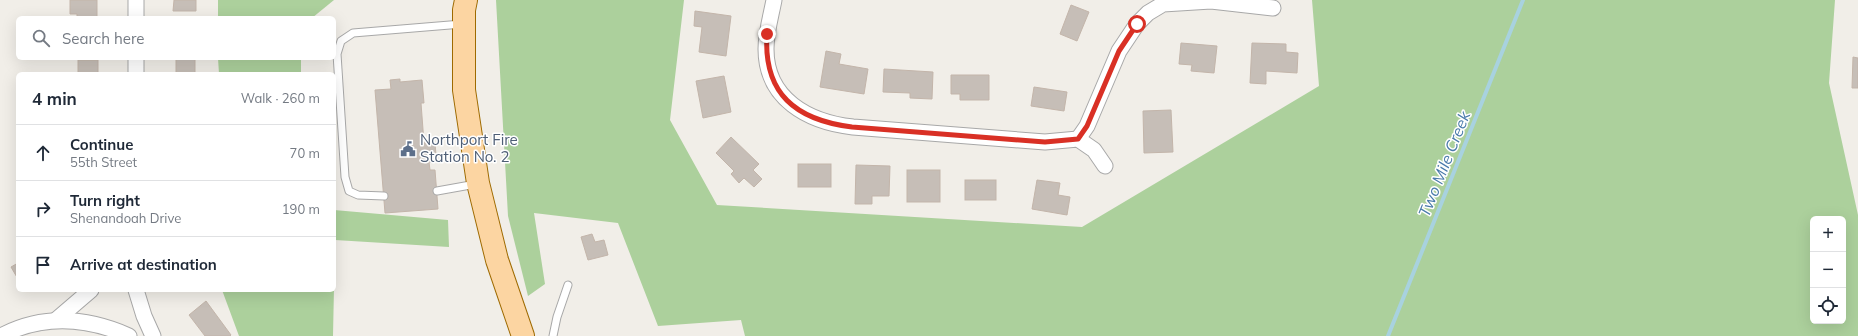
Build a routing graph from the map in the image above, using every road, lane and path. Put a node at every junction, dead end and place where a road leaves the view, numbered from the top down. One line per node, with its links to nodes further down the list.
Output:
1 (136, 0): 6 (street)
2 (466, 0): 7 (main road)
3 (774, 0): 10 (street)
4 (1190, 1): 5 (street); 10 (street)
5 (1273, 8)
6 (136, 16)
7 (464, 24): 12 (main road); 14 (lane)
8 (136, 60): 9 (street)
9 (136, 72)
10 (1078, 139): 11 (street)
11 (1105, 166)
12 (478, 183): 13 (lane); 22 (main road)
13 (437, 191)
14 (384, 196)
15 (568, 285): 23 (lane)
16 (89, 292): 18 (street)
17 (137, 292): 21 (street)
18 (56, 320): 19 (street); 20 (street)
19 (1, 336)
20 (129, 336)
21 (153, 336)
22 (523, 336)
23 (553, 336)

